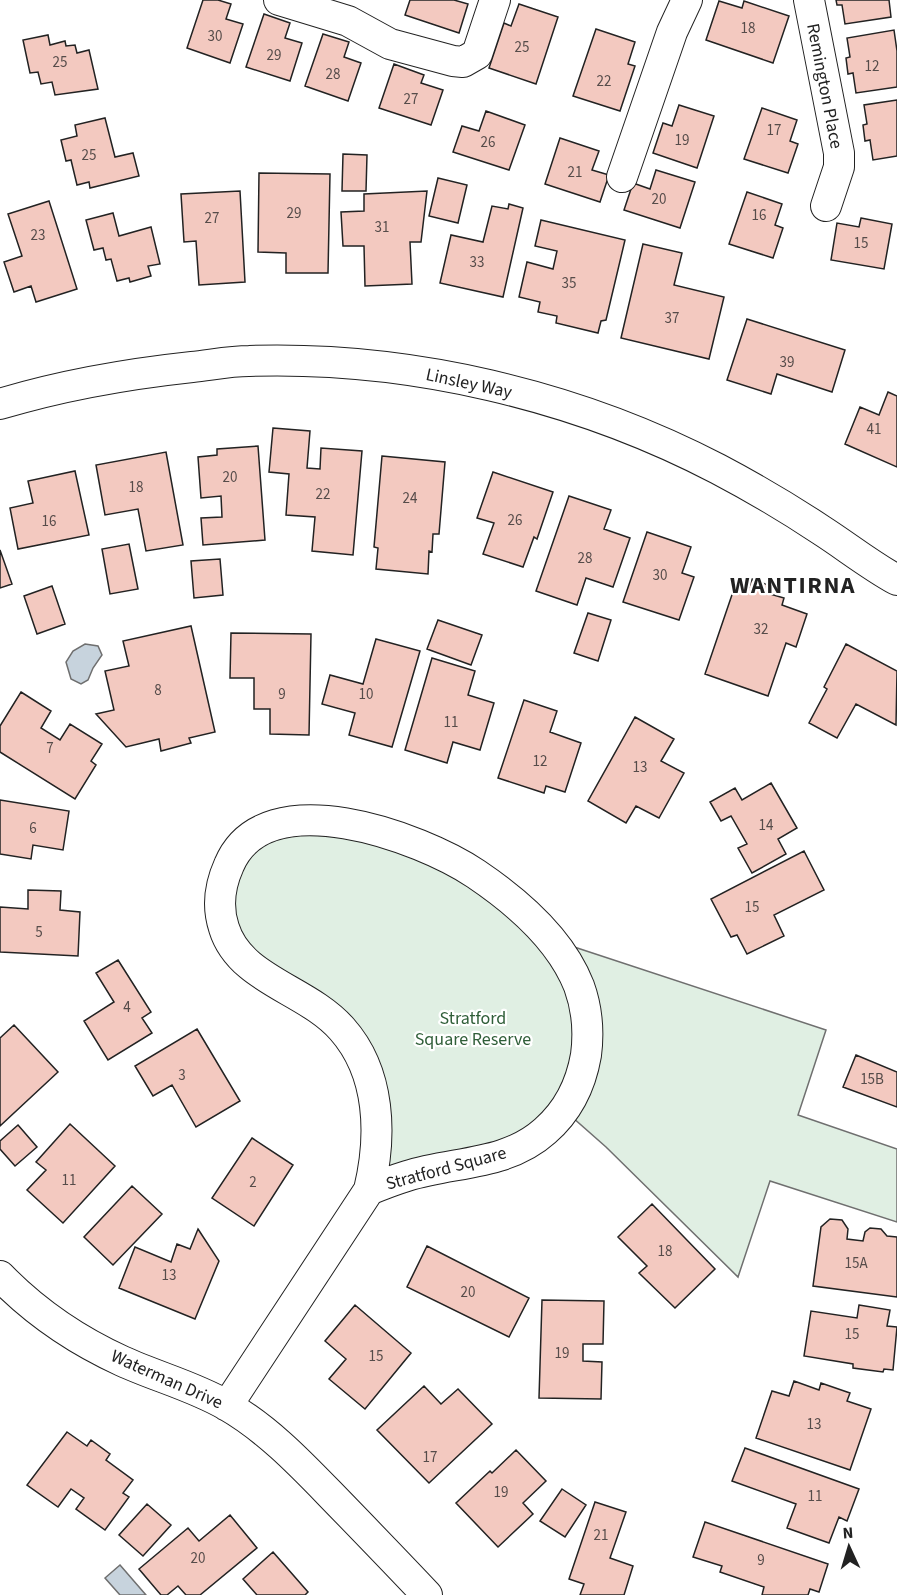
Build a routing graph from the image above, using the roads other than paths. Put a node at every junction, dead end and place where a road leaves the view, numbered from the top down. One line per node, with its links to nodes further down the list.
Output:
1 (279, 0): 2 (street)
2 (495, 0)
3 (687, 0): 5 (street)
4 (808, 0): 6 (street, Remington Place)
5 (622, 177)
6 (826, 206)
7 (0, 404): 8 (street, Linsley Way)
8 (897, 580)
9 (369, 1190): 9 (street, Stratford Square); 11 (street, Stratford Square)
10 (0, 1276): 11 (street, Waterman Drive)
11 (227, 1406): 12 (street, Waterman Drive)
12 (427, 1595)

